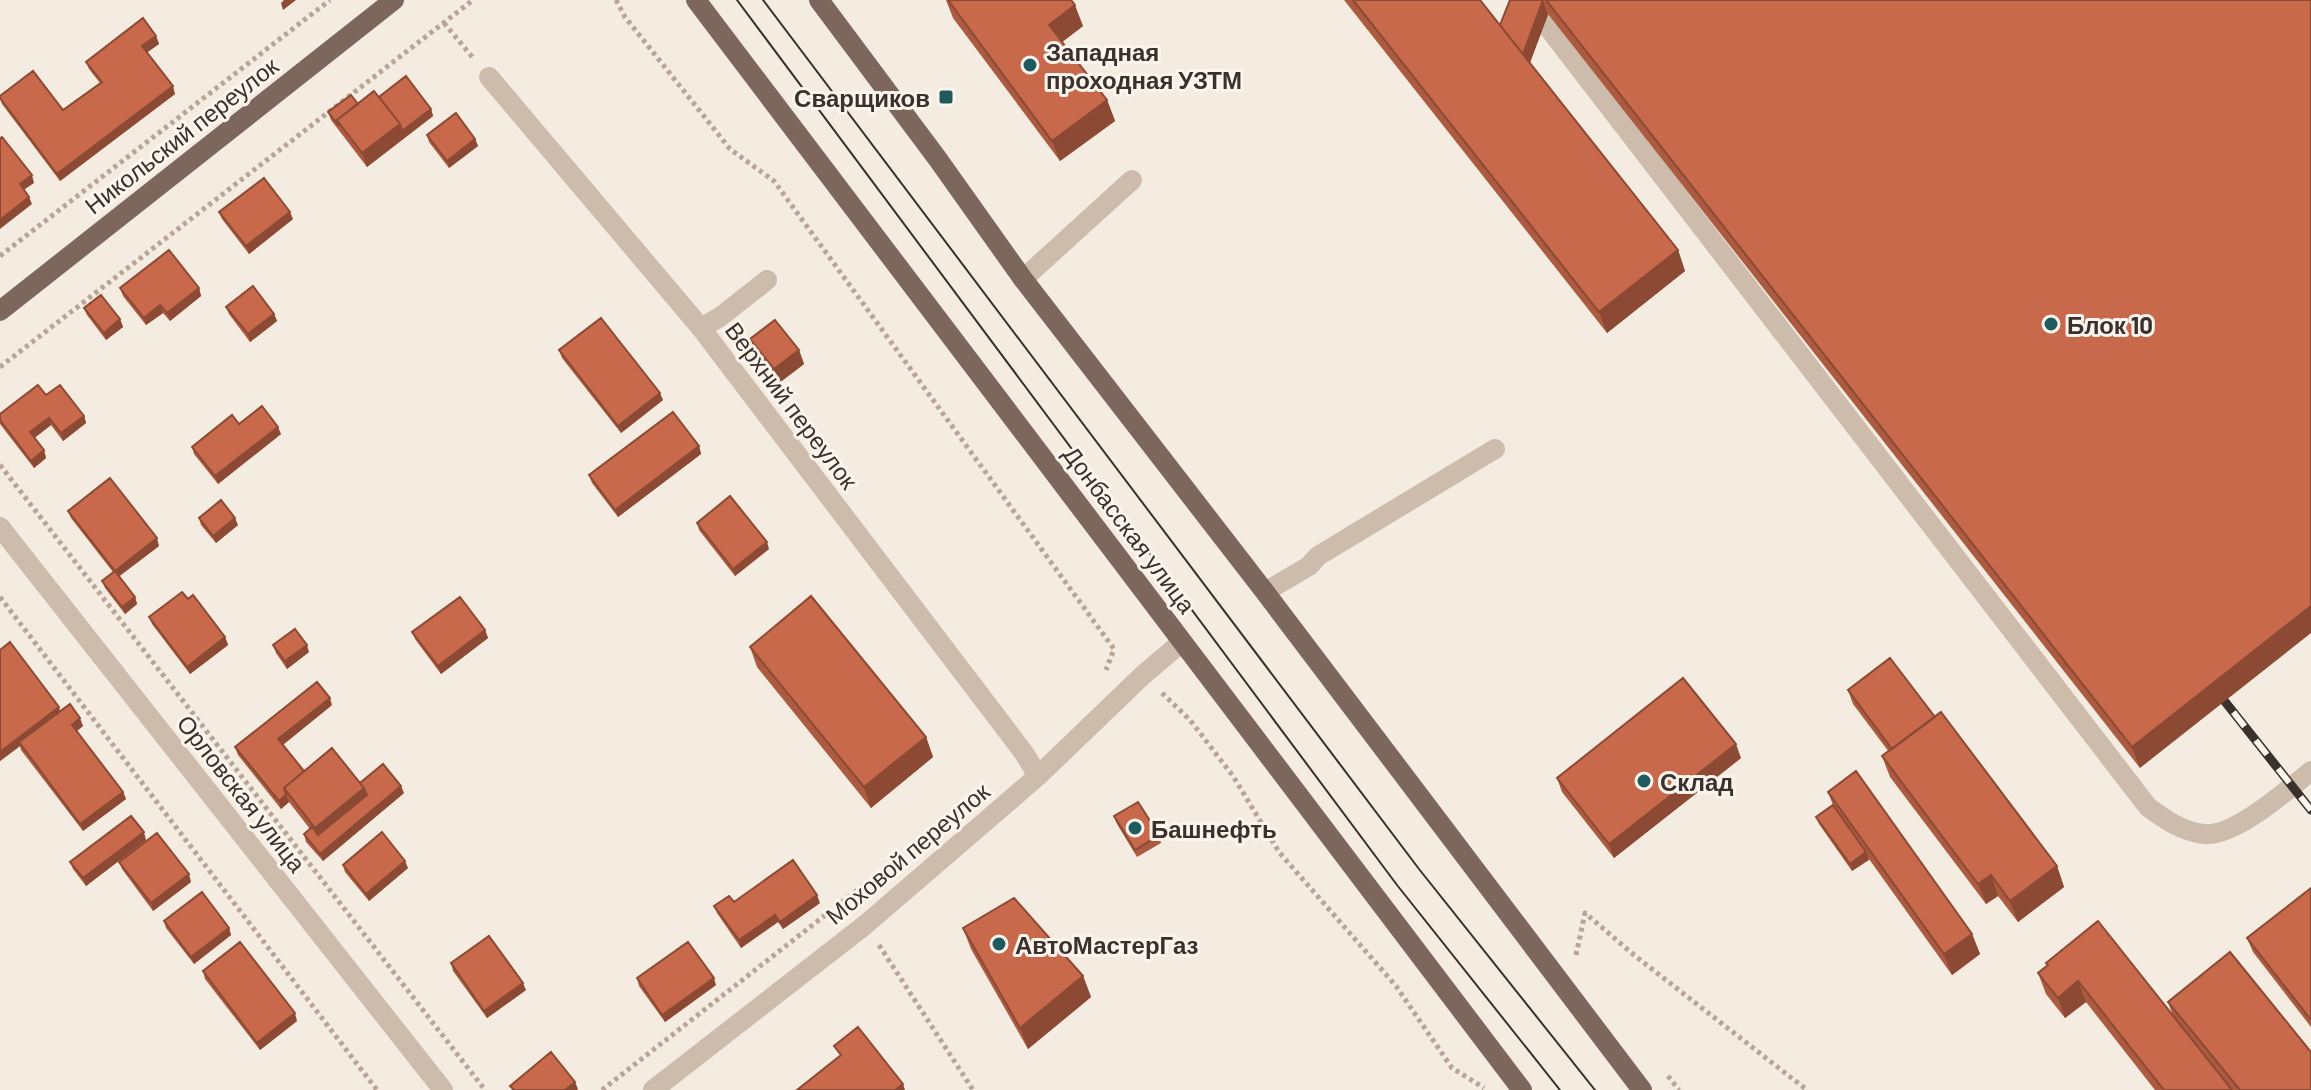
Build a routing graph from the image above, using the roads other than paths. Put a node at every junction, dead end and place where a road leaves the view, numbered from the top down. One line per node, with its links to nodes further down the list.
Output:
1 (394, 0): 9 (main road, Никольский переулок)
2 (696, 0): 14 (main road, Донбасская улица)
3 (819, 0): 7 (main road)
4 (1527, 0): 15 (street)
5 (489, 77): 10 (street, Верхний переулок)
6 (1132, 180): 7 (street)
7 (1023, 279): 13 (main road)
8 (767, 280): 10 (street)
9 (0, 311)
10 (701, 328): 16 (street, Верхний переулок)
11 (1495, 449): 13 (street)
12 (0, 527): 17 (street, Орловская улица)
13 (1265, 592): 20 (main road)
14 (1182, 642): 16 (street, Моховой переулок); 19 (main road, Донбасская улица)
15 (2311, 771)
16 (1038, 776): 18 (street, Моховой переулок)
17 (443, 1090)
18 (653, 1090)
19 (1522, 1090)
20 (1642, 1090)

